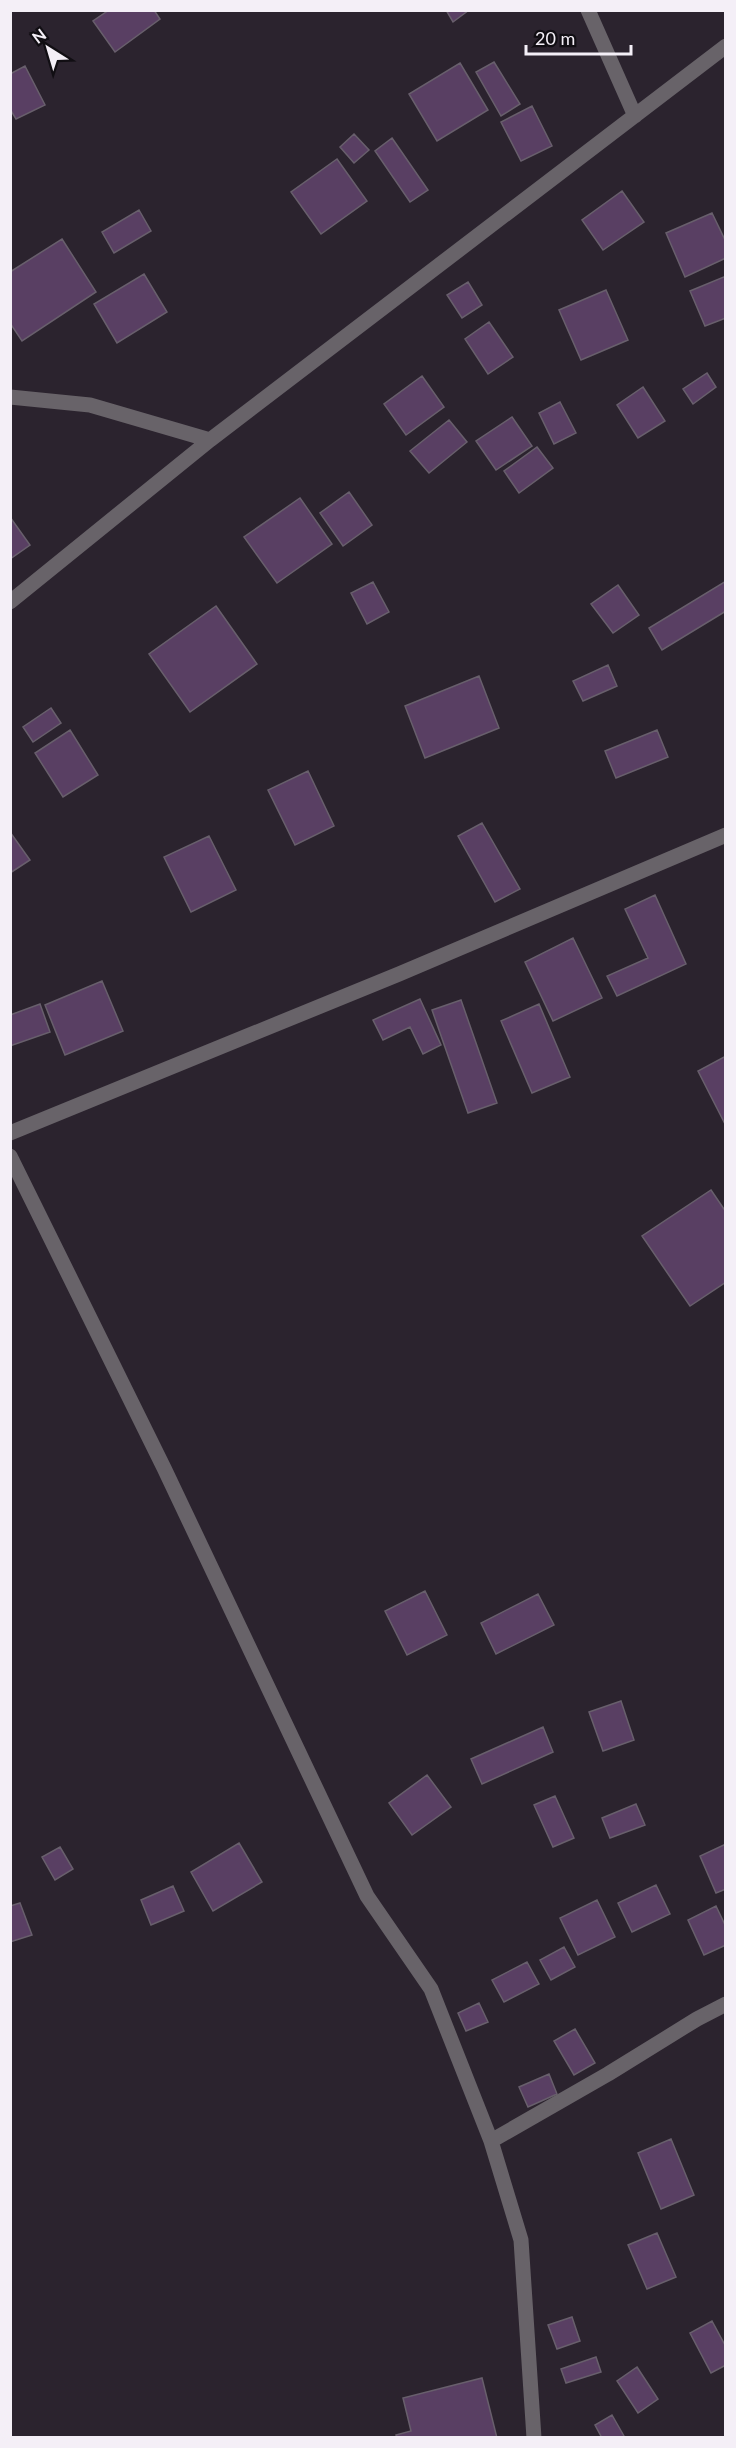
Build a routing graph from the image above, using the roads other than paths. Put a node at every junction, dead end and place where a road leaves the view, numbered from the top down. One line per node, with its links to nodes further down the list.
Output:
1 (588, 10): 3 (street)
2 (726, 46): 3 (street)
3 (636, 116): 5 (street)
4 (10, 397): 5 (street)
5 (210, 440): 6 (street)
6 (10, 602)
7 (726, 835): 8 (street)
8 (10, 1133)
9 (10, 1156): 11 (street)
10 (726, 2004): 11 (street)
11 (491, 2141): 12 (street)
12 (534, 2438)

